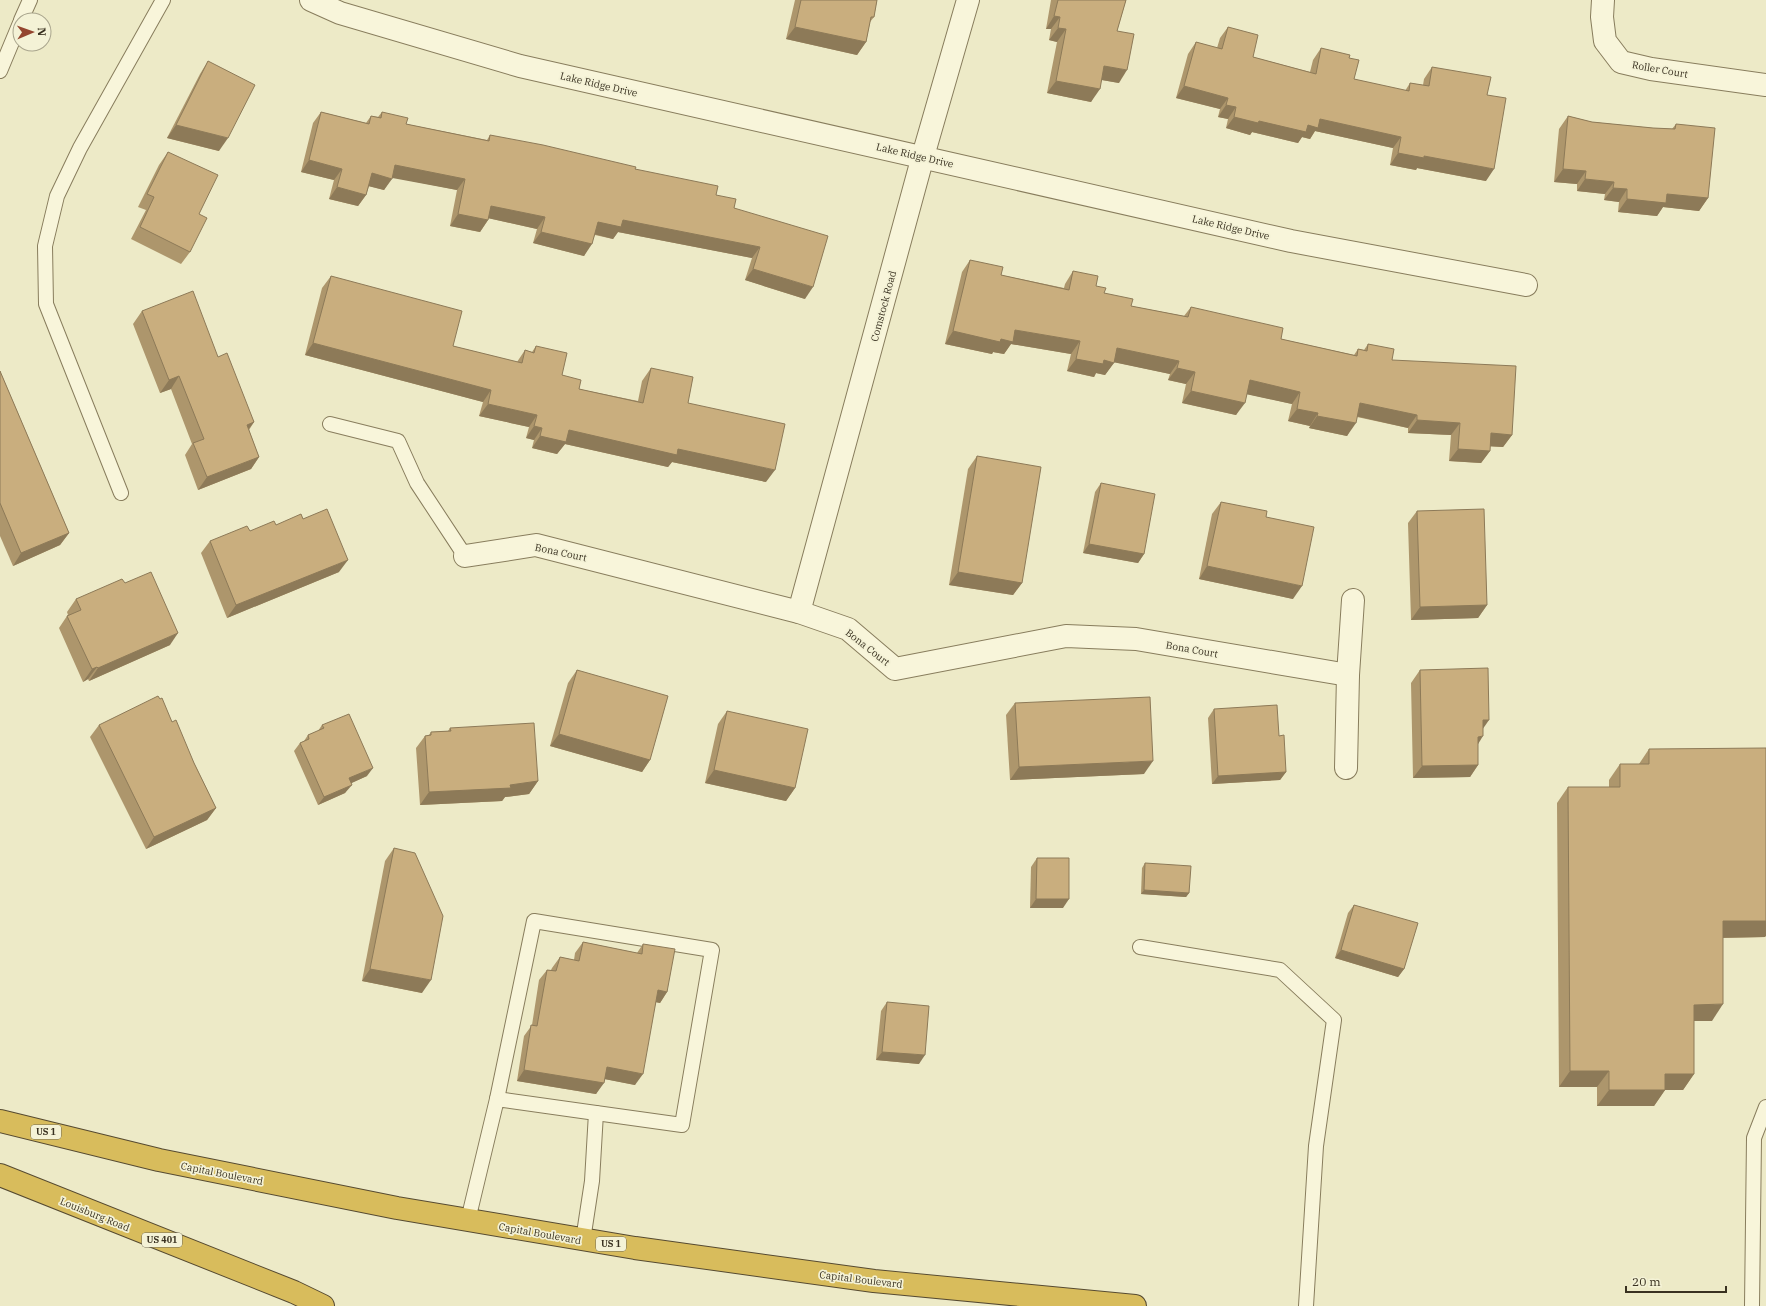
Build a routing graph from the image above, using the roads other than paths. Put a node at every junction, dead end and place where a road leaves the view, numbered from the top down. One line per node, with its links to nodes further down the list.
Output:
1 (30, 0): 6 (lane)
2 (163, 0): 13 (lane)
3 (311, 0): 10 (street, Lake Ridge Drive)
4 (968, 0): 10 (street, Comstock Road)
5 (1603, 0): 9 (street, Roller Court)
6 (25, 12)
7 (12, 42): 8 (lane)
8 (0, 71)
9 (1766, 85)
10 (923, 156): 11 (street, Lake Ridge Drive); 16 (street, Comstock Road)
11 (1526, 285)
12 (330, 424): 14 (lane)
13 (121, 493)
14 (465, 556): 16 (street, Bona Court)
15 (1353, 600): 17 (street)
16 (799, 612): 17 (street, Bona Court)
17 (1348, 675): 18 (street)
18 (1346, 768)
19 (1140, 947): 29 (lane)
20 (497, 1099): 22 (lane); 22 (lane); 25 (lane)
21 (1766, 1107): 30 (lane)
22 (596, 1112): 26 (lane)
23 (0, 1121): 25 (highway, Capital Boulevard / US 1)
24 (0, 1175): 27 (highway, Louisburg Road / US 401)
25 (468, 1220): 26 (highway, Capital Boulevard / US 1)
26 (583, 1240): 28 (highway, Capital Boulevard / US 1)
27 (323, 1306)
28 (1135, 1306)
29 (1306, 1306)
30 (1752, 1306)

